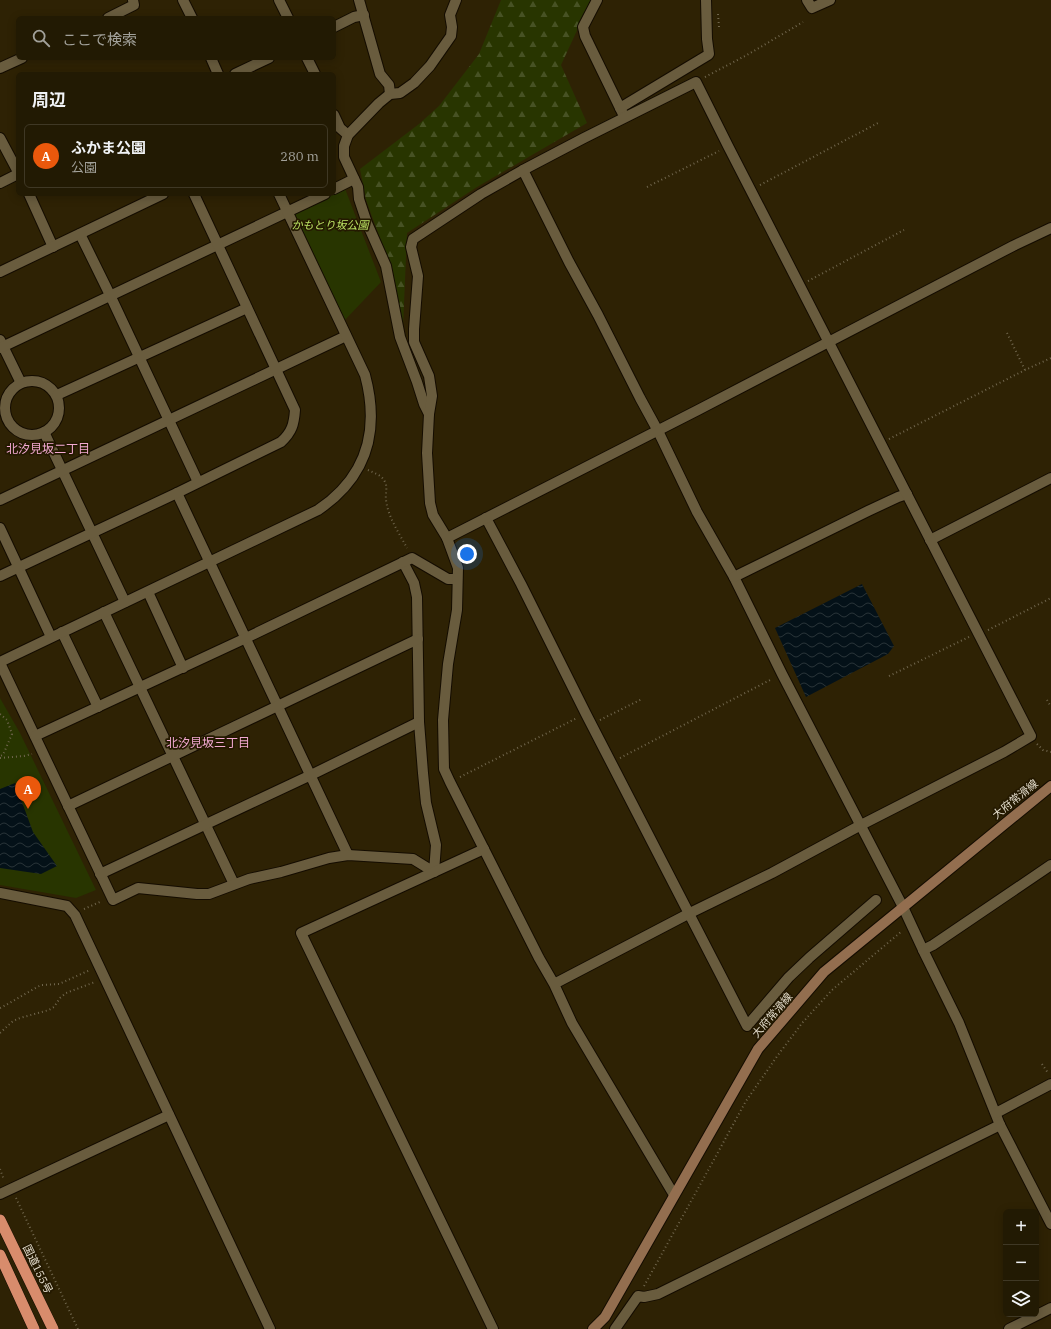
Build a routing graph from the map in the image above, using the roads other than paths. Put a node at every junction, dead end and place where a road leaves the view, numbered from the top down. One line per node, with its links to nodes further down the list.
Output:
1 (133, 0): 11 (street)
2 (183, 0): 12 (street)
3 (279, 0): 13 (street)
4 (360, 0): 10 (street)
5 (456, 0): 23 (street)
6 (597, 0): 24 (street)
7 (706, 0): 24 (street)
8 (807, 0): 9 (street)
9 (830, 0)
10 (364, 15): 14 (street); 23 (street)
11 (112, 16)
12 (191, 16)
13 (287, 16)
14 (336, 25)
15 (18, 60): 19 (street)
16 (212, 60): 20 (street)
17 (264, 60): 21 (street)
18 (308, 60): 22 (street)
19 (0, 68)
20 (217, 72)
21 (239, 72)
22 (314, 72)
23 (390, 94): 27 (street)
24 (620, 108): 25 (street)
25 (625, 118): 30 (street); 49 (street)
26 (336, 119): 27 (street)
27 (348, 135): 32 (street)
28 (0, 138): 29 (street)
29 (16, 169)
30 (523, 170): 55 (street); 58 (street)
31 (16, 174): 33 (street)
32 (354, 179): 34 (street); 55 (street)
33 (0, 183)
34 (336, 189)
35 (30, 196): 44 (street)
36 (159, 196): 42 (street)
37 (195, 196): 43 (street)
38 (280, 196): 40 (street)
39 (321, 196): 40 (street)
40 (287, 213): 43 (street); 48 (street)
41 (1051, 228): 49 (street)
42 (80, 234): 44 (street); 46 (street)
43 (217, 244): 46 (street); 47 (street)
44 (53, 247): 45 (street)
45 (0, 272)
46 (110, 296): 50 (street); 51 (street)
47 (247, 308): 51 (street); 52 (street)
48 (346, 336): 52 (street); 72 (street)
49 (829, 342): 58 (street); 64 (street)
50 (1, 345): 53 (street)
51 (139, 357): 54 (street); 56 (street)
52 (276, 369): 56 (street); 62 (street)
53 (21, 383): 54 (street); 57 (street)
54 (57, 395): 59 (street)
55 (429, 414): 69 (street)
56 (169, 420): 60 (street); 62 (street)
57 (4, 421): 59 (street)
58 (658, 431): 66 (street); 75 (street)
59 (44, 432): 60 (street)
60 (61, 470): 65 (street); 68 (street)
61 (1051, 478): 70 (street)
62 (198, 482): 63 (street)
63 (177, 493): 68 (street); 72 (street)
64 (907, 494): 70 (street); 75 (street)
65 (0, 500)
66 (486, 518): 69 (street); 106 (street)
67 (0, 528): 73 (street)
68 (91, 532): 73 (street); 78 (street)
69 (447, 538): 76 (street)
70 (930, 540): 96 (street)
71 (407, 560): 76 (street); 82 (street); 83 (street)
72 (210, 563): 77 (street); 82 (street)
73 (18, 567): 74 (street); 81 (street)
74 (0, 576)
75 (734, 577): 96 (street)
76 (457, 579): 97 (street)
77 (148, 592): 78 (street); 85 (street)
78 (125, 602): 79 (street)
79 (104, 612): 80 (street); 86 (street)
80 (62, 632): 81 (street); 88 (street)
81 (51, 637): 84 (street)
82 (246, 638): 85 (street); 87 (street)
83 (418, 639): 87 (street); 89 (street)
84 (0, 662): 90 (street)
85 (183, 668): 86 (street)
86 (139, 688): 88 (street); 91 (street)
87 (278, 706): 91 (street); 92 (street)
88 (98, 707): 90 (street)
89 (419, 722): 92 (street); 100 (street)
90 (35, 736): 94 (street)
91 (172, 756): 94 (street); 95 (street)
92 (310, 775): 95 (street); 98 (street)
93 (1051, 786): 105 (main road, 大府常滑線)
94 (68, 806): 101 (street)
95 (205, 825): 101 (street); 102 (street)
96 (860, 825): 105 (street); 106 (street)
97 (484, 848): 100 (street); 108 (street)
98 (348, 855): 100 (street); 102 (street)
99 (1051, 865): 107 (street)
100 (434, 872): 122 (street)
101 (100, 874): 102 (street)
102 (234, 884)
103 (0, 893): 111 (street)
104 (876, 900): 106 (street)
105 (903, 907): 107 (street); 114 (main road, 大府常滑線)
106 (690, 913): 108 (street)
107 (923, 950): 110 (street)
108 (554, 984): 114 (street)
109 (1051, 1084): 110 (street)
110 (996, 1113): 112 (street)
111 (169, 1115): 113 (street); 121 (street)
112 (1000, 1125): 116 (street); 124 (street)
113 (0, 1194)
114 (674, 1195): 123 (main road, 大府常滑線)
115 (0, 1220): 120 (highway, 国道155号)
116 (1051, 1224)
117 (0, 1255): 119 (highway)
118 (1051, 1308): 125 (street)
119 (34, 1329)
120 (53, 1329)
121 (270, 1329)
122 (493, 1329)
123 (593, 1329)
124 (614, 1329)
125 (1009, 1329)

